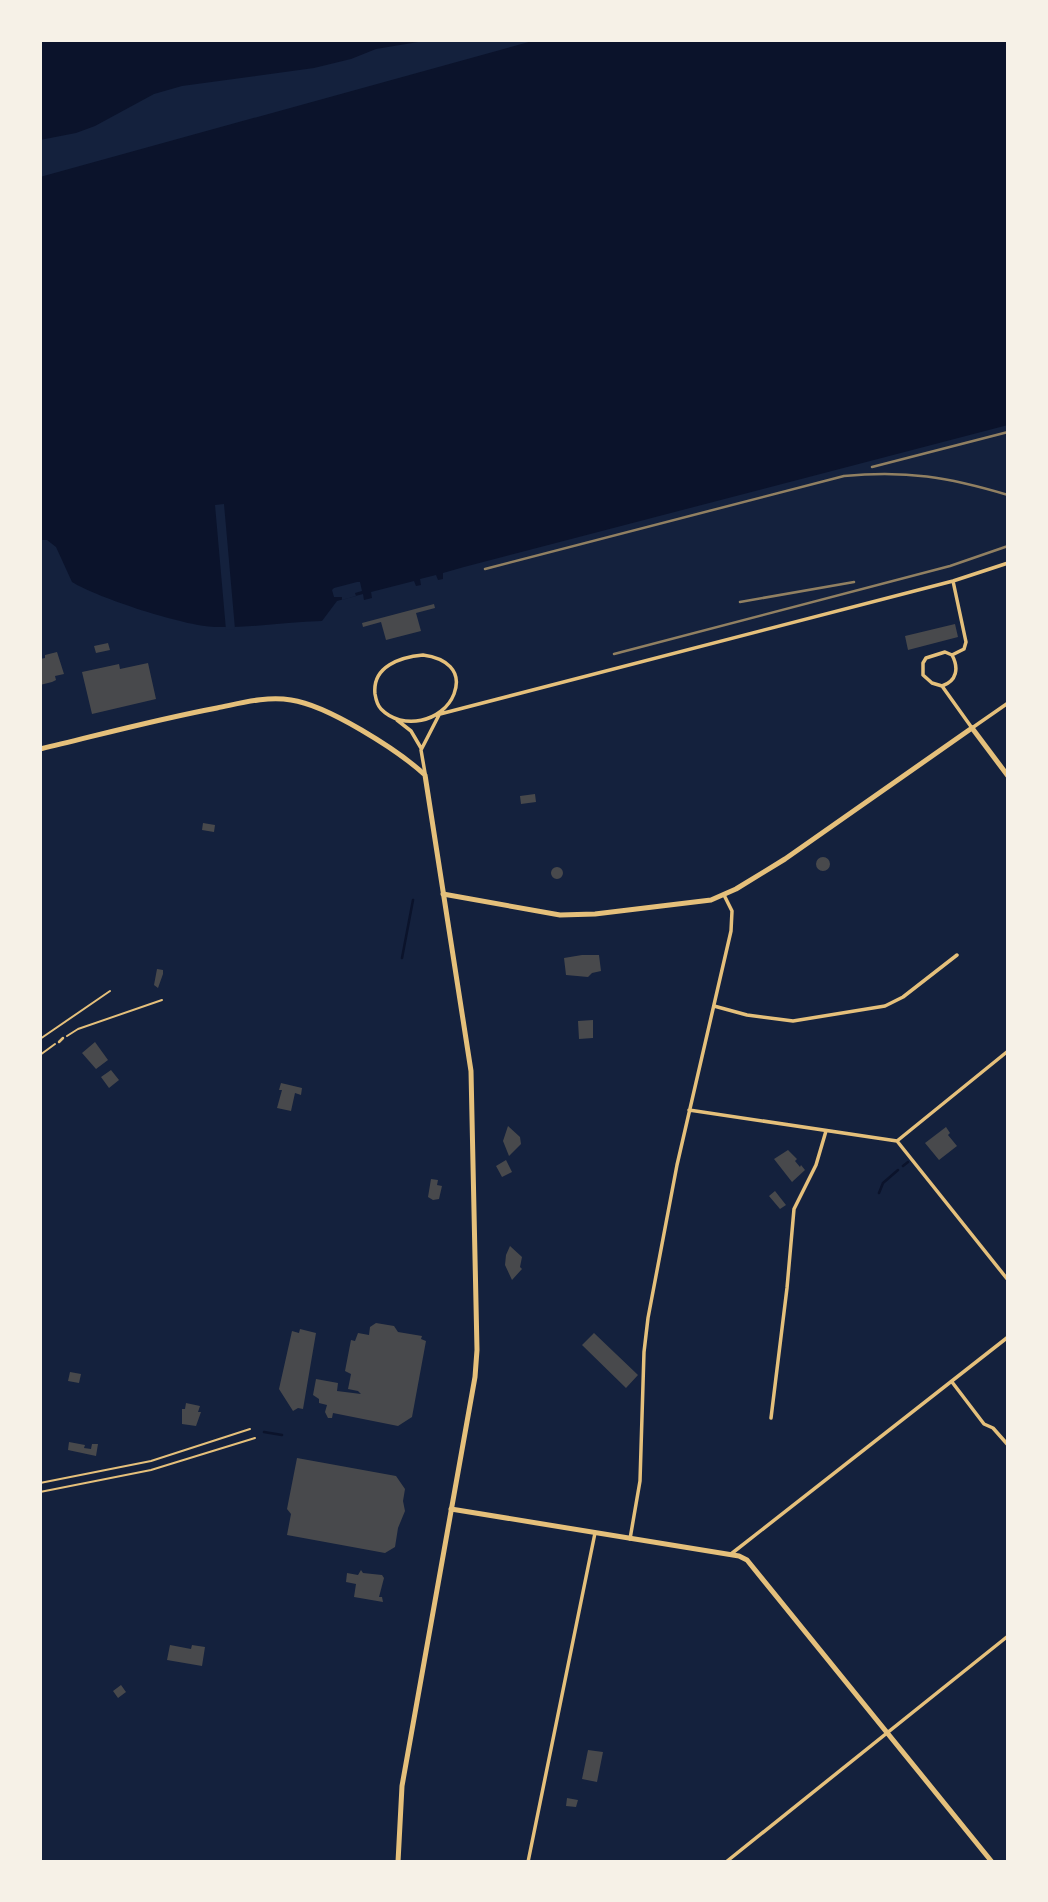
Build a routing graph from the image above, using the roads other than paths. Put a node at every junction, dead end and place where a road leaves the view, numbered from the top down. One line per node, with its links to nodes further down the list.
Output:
1 (1008, 563): 2 (street)
2 (953, 581): 3 (street); 7 (street)
3 (952, 655): 4 (street); 4 (street)
4 (942, 686): 9 (street)
5 (1008, 703): 9 (street)
6 (444, 708): 7 (street); 8 (street); 8 (street)
7 (440, 714): 11 (street)
8 (394, 718): 11 (street)
9 (972, 728): 13 (main road); 15 (main road)
10 (40, 749): 12 (main road)
11 (421, 750): 12 (street)
12 (425, 775): 14 (main road)
13 (1008, 776)
14 (443, 894): 15 (main road); 29 (main road)
15 (724, 895): 17 (street)
16 (957, 955): 17 (street)
17 (714, 1006): 21 (street)
18 (63, 1038): 19 (street)
19 (59, 1042)
20 (1008, 1051): 23 (street)
21 (689, 1110): 22 (street); 31 (street)
22 (825, 1131): 23 (street); 27 (street)
23 (897, 1141): 24 (street)
24 (1008, 1280)
25 (1008, 1337): 26 (street)
26 (951, 1381): 28 (street); 32 (street)
27 (771, 1418)
28 (1008, 1446)
29 (451, 1509): 30 (main road); 35 (main road)
30 (595, 1533): 31 (main road); 36 (street)
31 (630, 1539): 32 (main road)
32 (729, 1555): 34 (main road)
33 (1008, 1636): 34 (street)
34 (888, 1733): 37 (street); 38 (main road)
35 (398, 1862)
36 (528, 1862)
37 (726, 1862)
38 (992, 1862)

